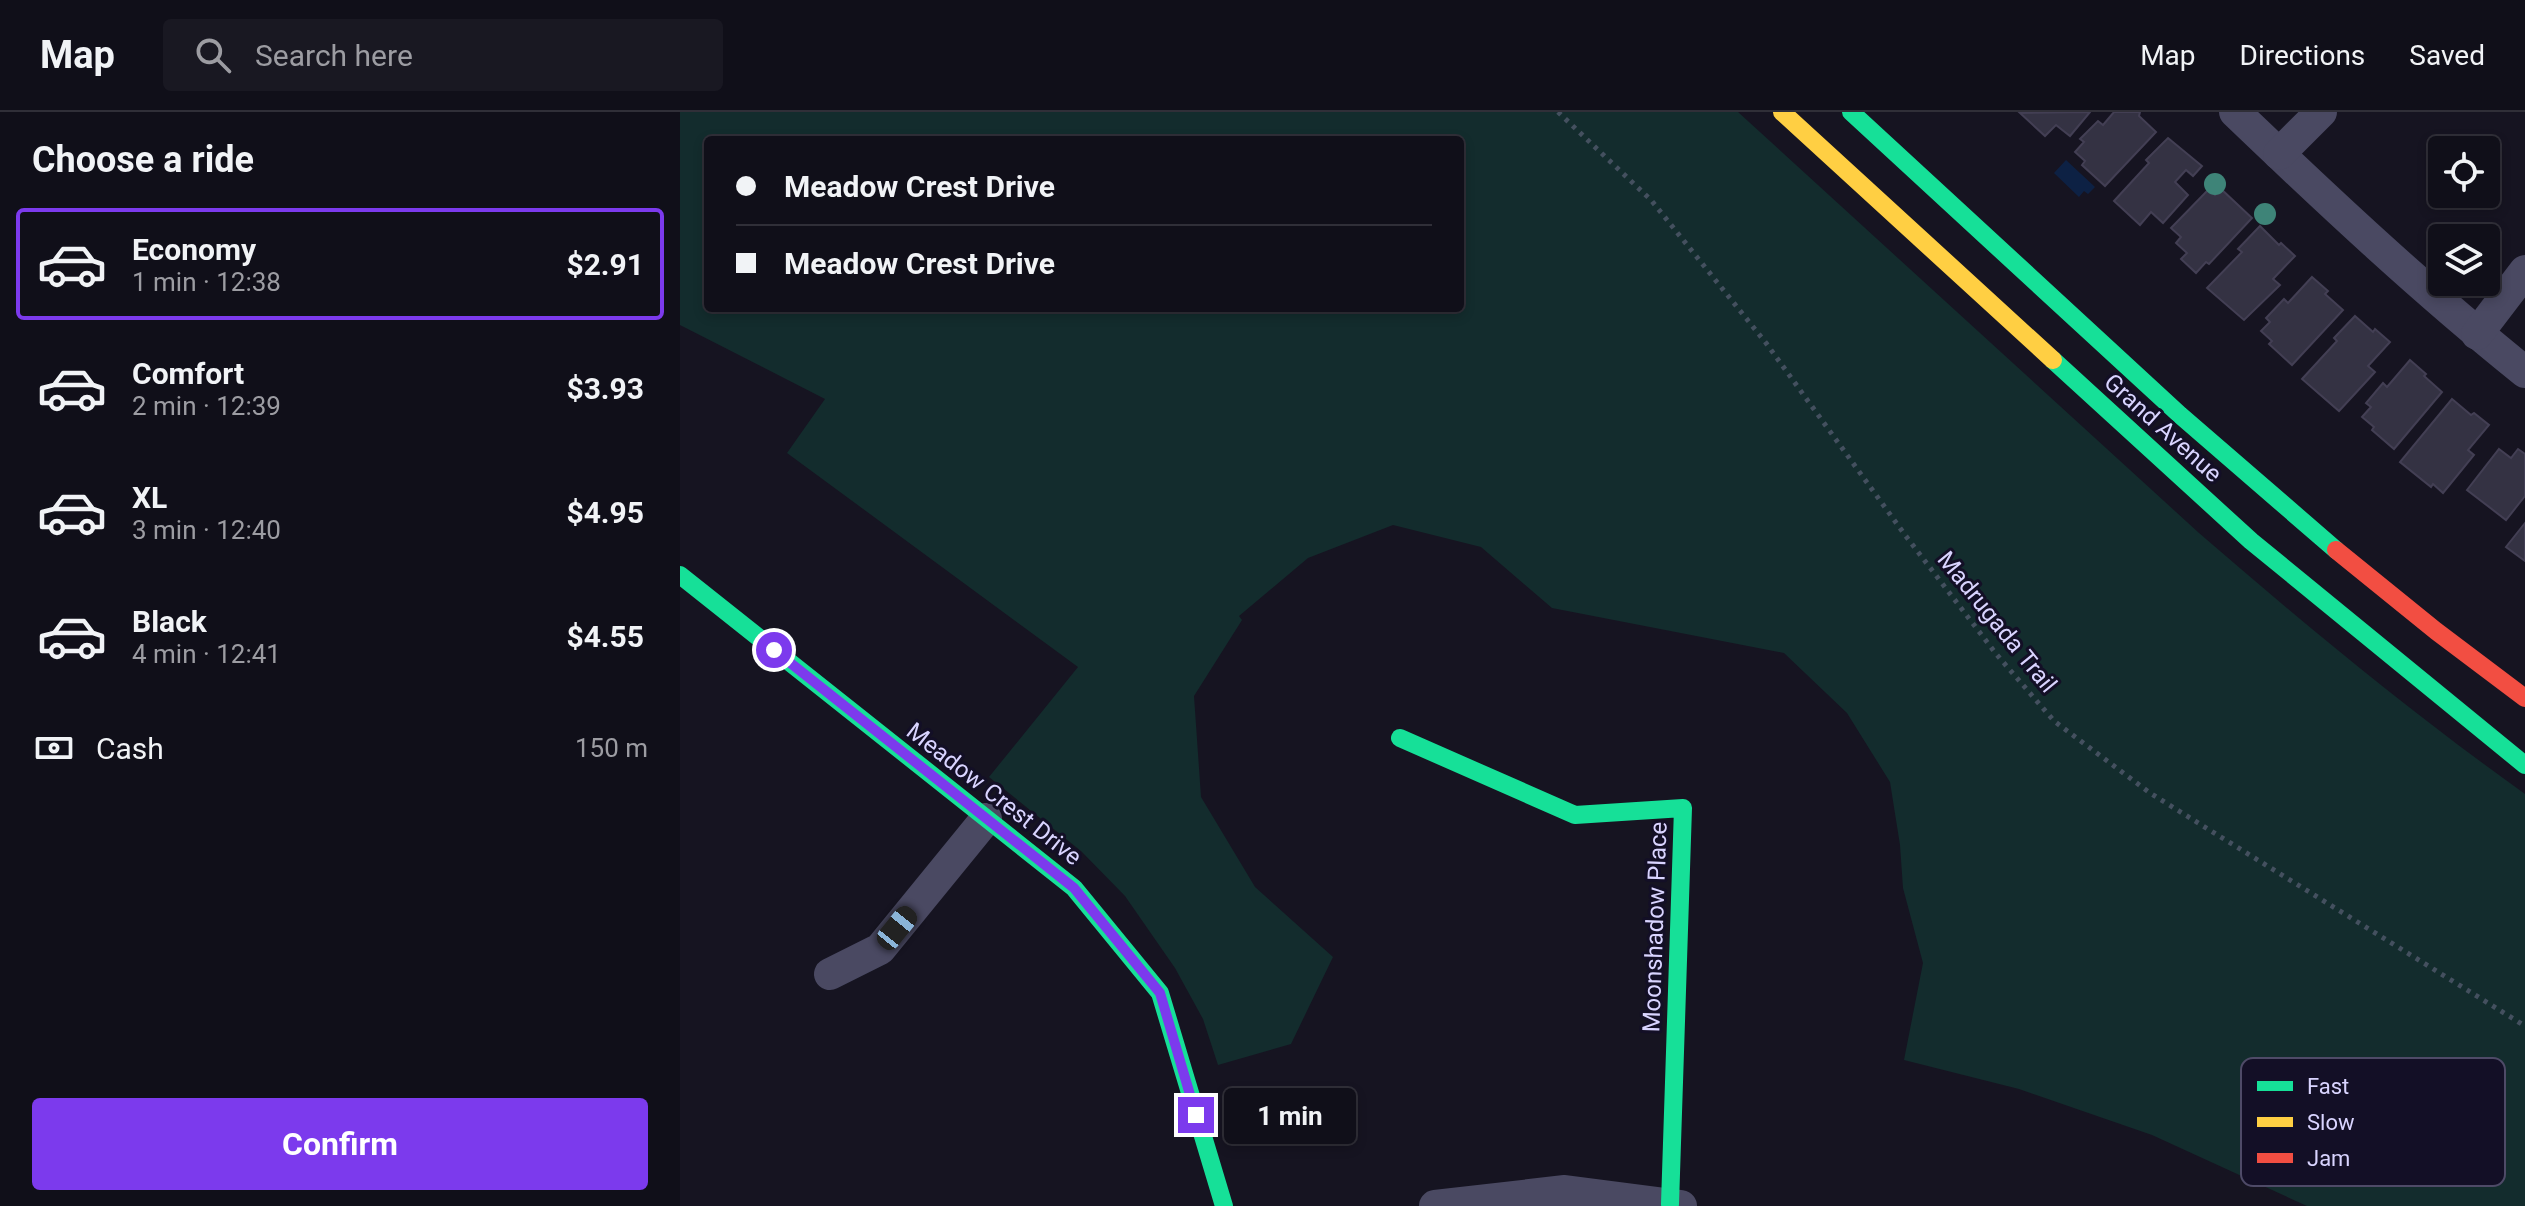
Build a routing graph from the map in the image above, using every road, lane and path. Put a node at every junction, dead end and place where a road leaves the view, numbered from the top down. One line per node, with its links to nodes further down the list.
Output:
1 (1558, 112): 16 (path, Madrugada Trail)
2 (1782, 112): 13 (main road, Grand Avenue)
3 (1851, 112): 11 (main road, Grand Avenue)
4 (2235, 112): 6 (street)
5 (2321, 112): 6 (street)
6 (2279, 154): 8 (street)
7 (2525, 271): 8 (street)
8 (2477, 334): 9 (street)
9 (2525, 372)
10 (680, 575): 14 (main road, Meadow Crest Drive)
11 (2525, 698)
12 (1400, 738): 17 (main road, Moonshadow Place)
13 (2525, 765)
14 (986, 819): 15 (street); 18 (main road, Meadow Crest Drive)
15 (830, 974)
16 (2525, 1026)
17 (1676, 1205): 19 (street)
18 (1224, 1206)
19 (1435, 1206)

